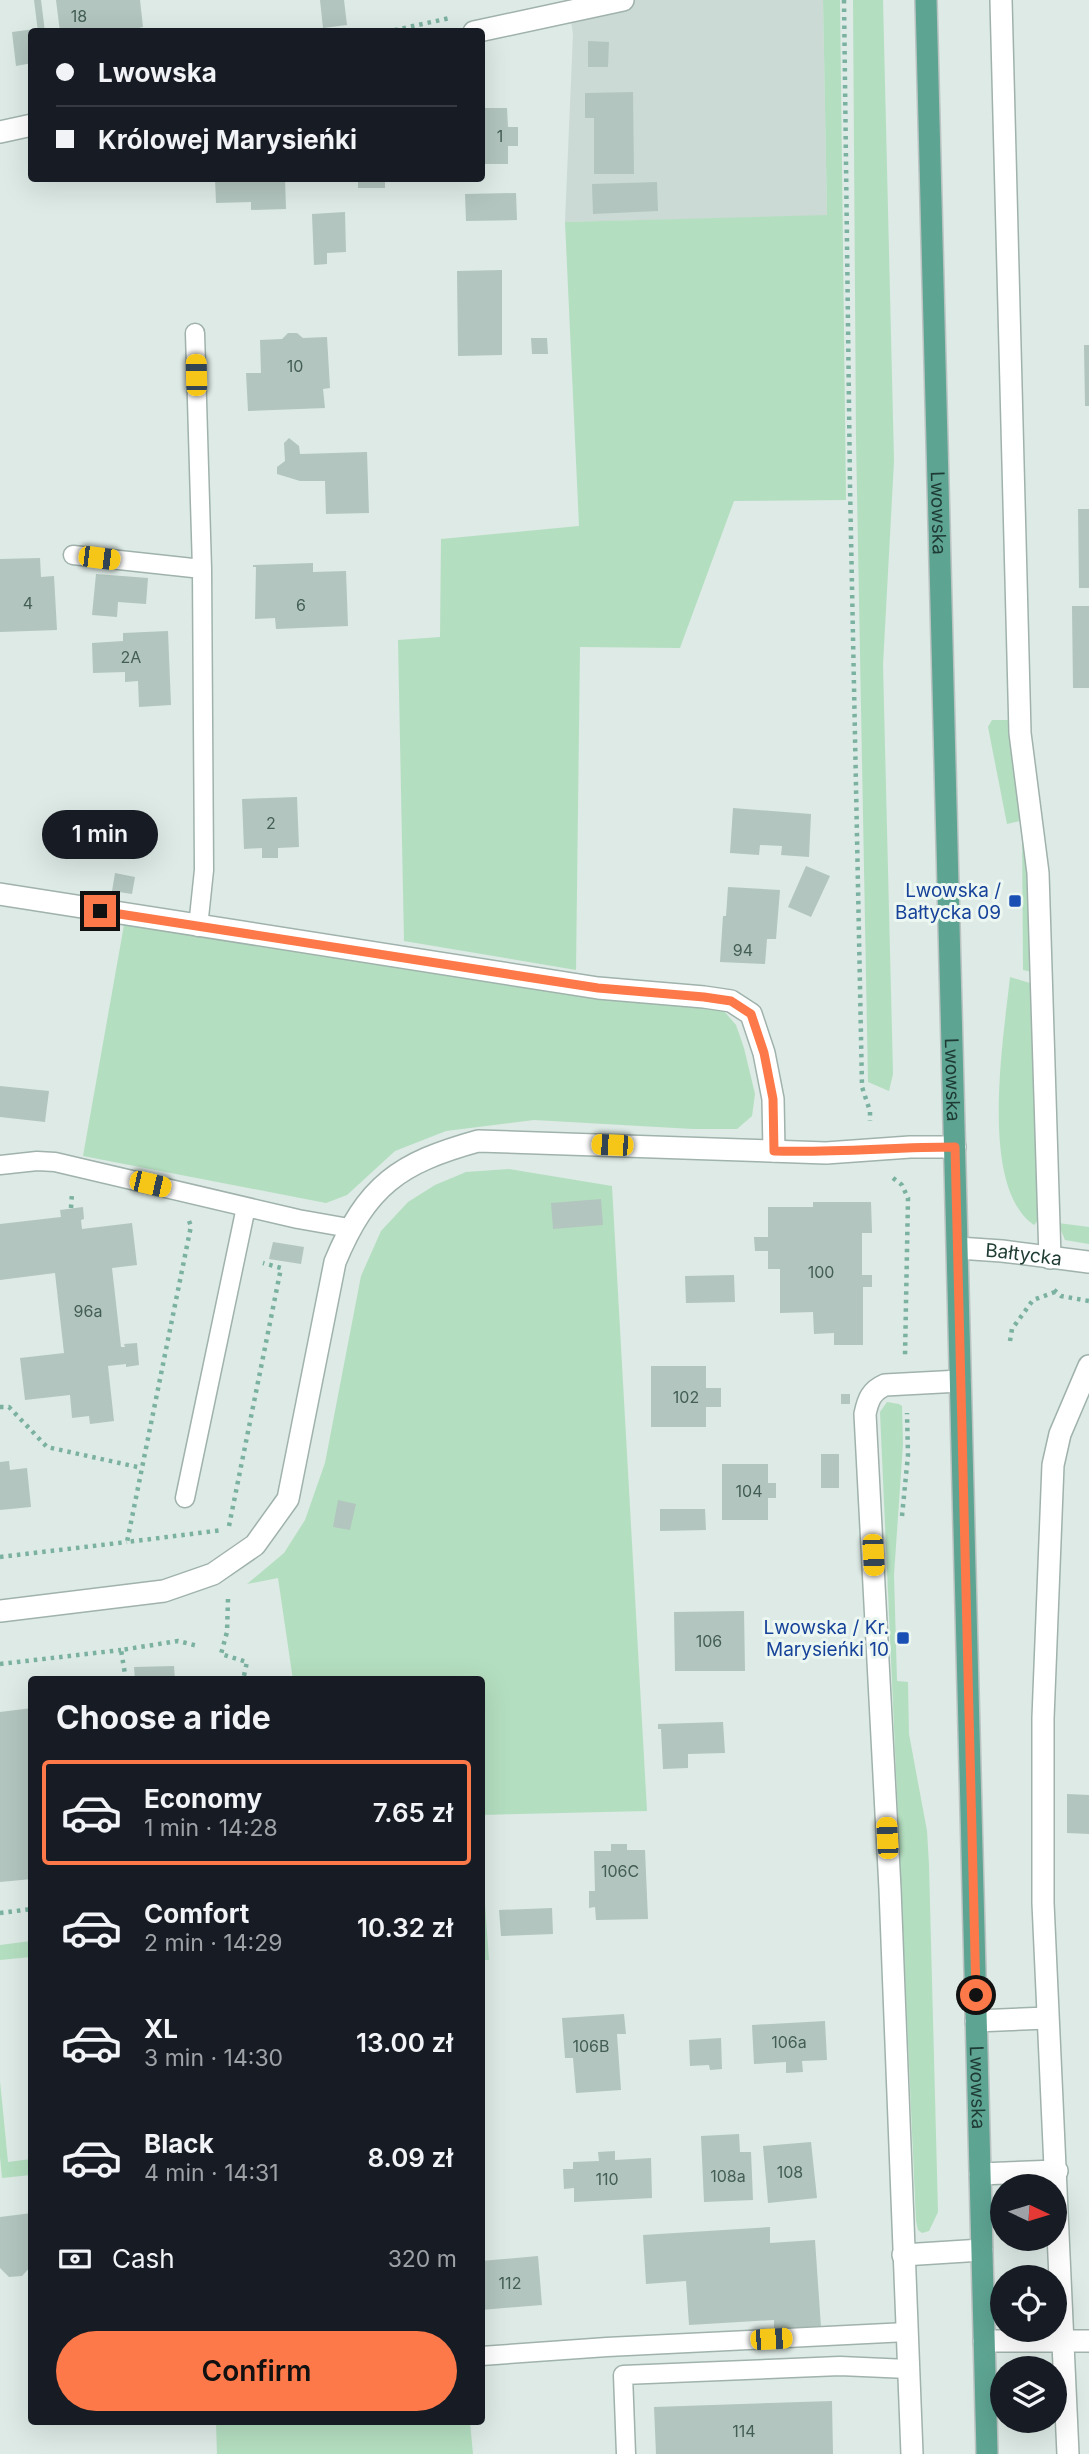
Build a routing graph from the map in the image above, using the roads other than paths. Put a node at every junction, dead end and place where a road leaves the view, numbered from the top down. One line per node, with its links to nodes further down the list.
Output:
1 (623, 0): 4 (street)
2 (926, 0): 13 (main road, Lwowska)
3 (1001, 0): 19 (street)
4 (556, 7): 5 (street)
5 (485, 29)
6 (28, 126): 7 (street)
7 (0, 132)
8 (195, 333): 10 (lane)
9 (73, 555): 10 (lane)
10 (202, 569): 12 (lane)
11 (0, 894): 12 (street)
12 (198, 927): 14 (street)
13 (955, 1147): 14 (street); 18 (main road, Lwowska)
14 (774, 1151): 17 (street)
15 (0, 1165): 16 (lane)
16 (246, 1207): 17 (lane); 23 (lane)
17 (349, 1228): 24 (street)
18 (958, 1248): 19 (street, Bałtycka); 22 (main road, Lwowska)
19 (1050, 1258): 20 (street, Bałtycka)
20 (1089, 1262)
21 (1089, 1366): 25 (street)
22 (960, 1381): 26 (main road, Lwowska); 30 (street)
23 (185, 1498)
24 (0, 1611)
25 (1048, 2018): 26 (street); 27 (street)
26 (976, 2021): 28 (main road, Lwowska)
27 (1057, 2171): 28 (street); 31 (street)
28 (980, 2174): 29 (main road, Lwowska)
29 (982, 2250): 30 (street); 33 (main road, Lwowska)
30 (903, 2255): 32 (street)
31 (1061, 2265)
32 (907, 2332): 38 (lane); 39 (street)
33 (984, 2341): 34 (street); 42 (main road, Lwowska)
34 (990, 2341)
35 (1067, 2341): 36 (street)
36 (1089, 2341)
37 (1064, 2342): 43 (street)
38 (485, 2356)
39 (908, 2369): 40 (lane); 41 (street)
40 (626, 2454)
41 (912, 2454)
42 (987, 2454)
43 (1068, 2454)

